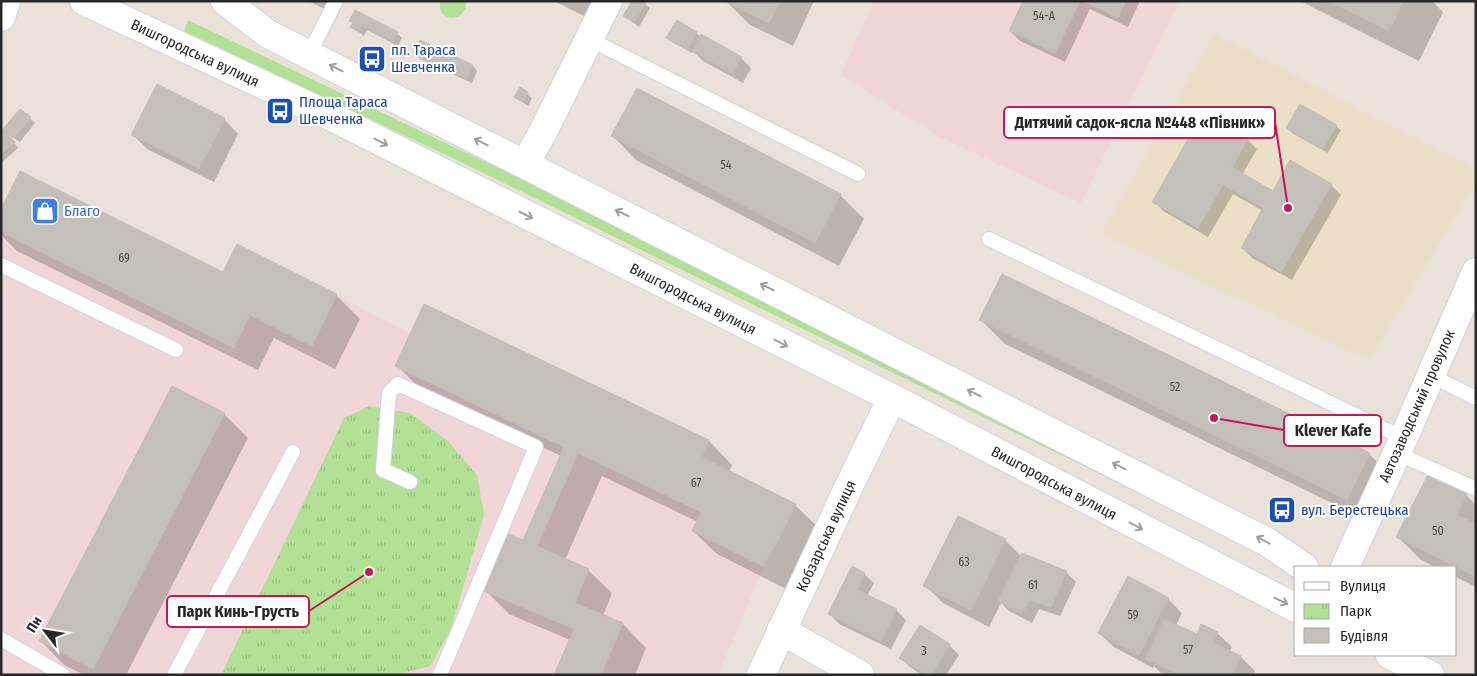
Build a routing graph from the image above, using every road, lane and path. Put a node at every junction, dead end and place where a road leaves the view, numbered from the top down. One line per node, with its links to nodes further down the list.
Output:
1 (6, 1): 6 (main road)
2 (84, 1): 16 (main road, Вишгородська вулиця, one-way to 16)
3 (225, 1): 8 (main road)
4 (336, 1): 8 (lane)
5 (608, 1): 7 (main road)
6 (1, 18)
7 (589, 40): 9 (main road); 10 (lane)
8 (309, 54): 9 (main road, one-way to 8)
9 (525, 164): 22 (main road, one-way to 9)
10 (858, 174)
11 (988, 239): 18 (lane)
12 (1, 265): 14 (lane)
13 (1476, 272): 15 (main road, Автозаводський провулок)
14 (176, 350)
15 (1430, 375): 17 (lane); 18 (main road, Автозаводський провулок)
16 (892, 398): 24 (main road, Вишгородська вулиця, one-way to 24); 25 (main road, Кобзарська вулиця)
17 (1476, 398)
18 (1400, 445): 21 (lane); 23 (main road, Автозаводський провулок)
19 (293, 452): 30 (lane)
20 (410, 482): 31 (lane)
21 (1476, 489)
22 (1302, 566)
23 (1345, 566)
24 (1294, 607)
25 (781, 630): 32 (main road, Кобзарська вулиця); 33 (main road)
26 (1, 638): 29 (lane)
27 (1392, 656): 34 (main road)
28 (1421, 656): 35 (main road)
29 (63, 675)
30 (174, 675)
31 (440, 675)
32 (762, 675)
33 (860, 675)
34 (1430, 675)
35 (1446, 675)

